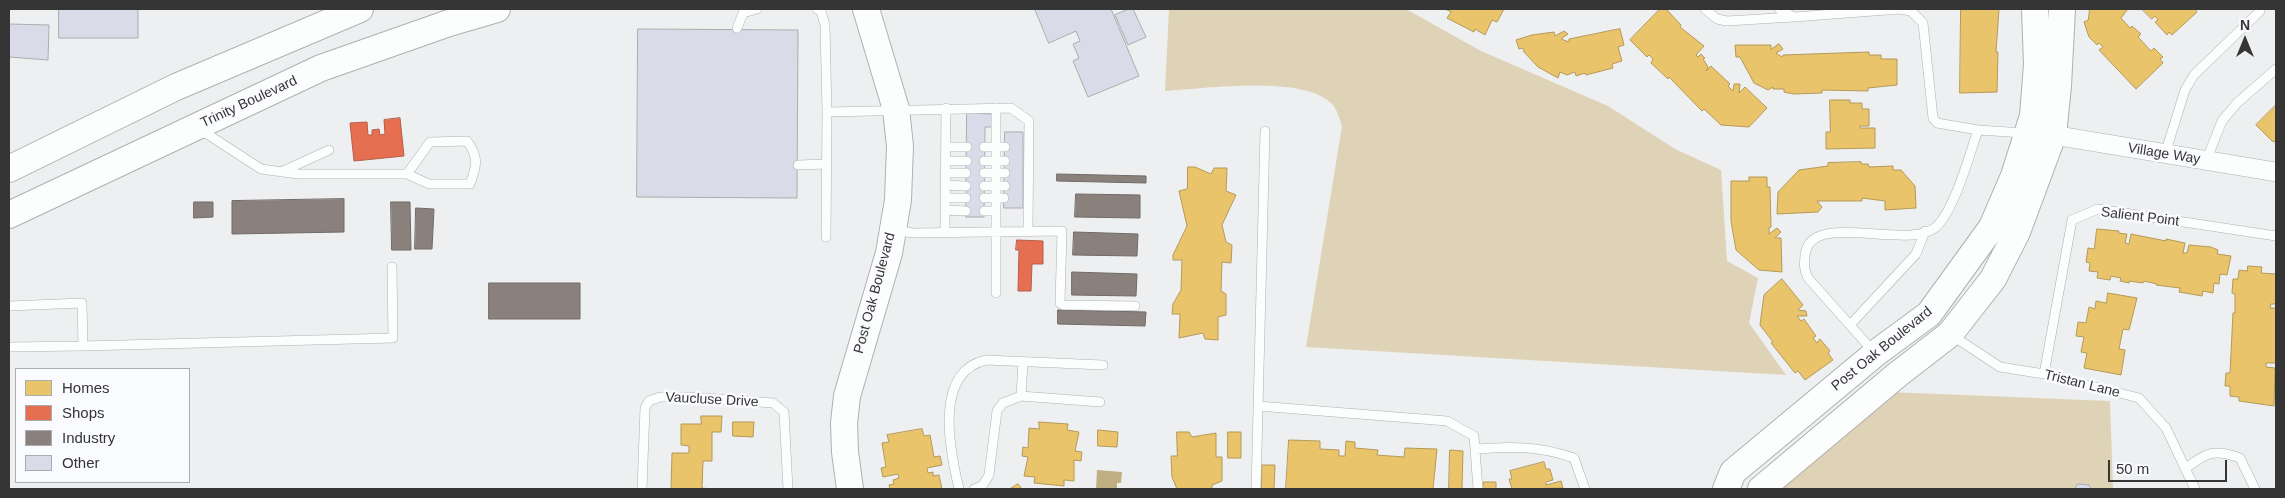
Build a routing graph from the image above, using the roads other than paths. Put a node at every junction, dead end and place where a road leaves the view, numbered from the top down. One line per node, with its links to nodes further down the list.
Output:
1 (360, 9): 36 (street)
2 (497, 9): 18 (street, Trinity Boulevard)
3 (757, 9): 12 (lane)
4 (817, 9): 17 (lane)
5 (866, 9): 16 (street, Post Oak Boulevard)
6 (1706, 9): 11 (lane)
7 (1779, 9): 11 (lane)
8 (2035, 9): 21 (street, Post Oak Boulevard)
9 (2062, 9): 22 (street)
10 (2260, 10): 28 (lane)
11 (1794, 17): 19 (lane)
12 (737, 28)
13 (2276, 69): 33 (lane)
14 (946, 108): 15 (lane); 16 (lane); 23 (lane)
15 (996, 108): 26 (lane); 58 (lane)
16 (896, 110): 17 (lane); 57 (street, Post Oak Boulevard)
17 (827, 112): 35 (lane)
18 (196, 127): 37 (lane); 56 (street, Trinity Boulevard)
19 (1978, 130): 21 (lane); 59 (lane)
20 (1265, 131): 78 (lane)
21 (2027, 133): 22 (street); 72 (street, Post Oak Boulevard)
22 (2053, 135): 28 (street, Village Way); 69 (street)
23 (946, 147): 24 (lane); 29 (lane)
24 (966, 147)
25 (984, 147): 26 (lane)
26 (1000, 147): 32 (lane)
27 (329, 150): 37 (lane)
28 (2165, 155): 33 (street, Village Way)
29 (946, 160): 30 (lane); 39 (lane)
30 (966, 160)
31 (984, 161): 32 (lane)
32 (1000, 161): 42 (lane)
33 (2206, 161): 38 (street, Village Way)
34 (798, 164): 35 (lane)
35 (827, 164): 63 (lane)
36 (9, 169)
37 (281, 172): 43 (lane)
38 (2276, 172)
39 (946, 173): 40 (lane); 44 (lane)
40 (966, 173)
41 (984, 173): 42 (lane)
42 (1000, 173): 47 (lane)
43 (407, 174): 43 (lane)
44 (945, 185): 45 (lane); 48 (lane)
45 (966, 186)
46 (984, 186): 47 (lane)
47 (1000, 186): 51 (lane)
48 (945, 198): 49 (lane); 52 (lane)
49 (966, 198)
50 (984, 198): 51 (lane)
51 (1000, 198): 55 (lane)
52 (945, 210): 53 (lane); 60 (lane)
53 (966, 211)
54 (984, 211): 55 (lane)
55 (995, 211): 61 (lane)
56 (9, 216)
57 (893, 230): 60 (lane); 83 (street, Post Oak Boulevard)
58 (1028, 230): 61 (lane); 67 (lane)
59 (1926, 232): 68 (lane); 68 (lane)
60 (945, 233): 61 (lane)
61 (995, 233): 65 (lane)
62 (2276, 236): 75 (lane, Salient Point)
63 (826, 237)
64 (392, 268): 70 (lane)
65 (996, 293)
66 (9, 306): 70 (lane)
67 (1135, 306)
68 (1850, 325): 72 (lane)
69 (1950, 334): 75 (lane, Tristan Lane); 90 (street)
70 (82, 346): 71 (lane)
71 (9, 347)
72 (1876, 354): 89 (street, Post Oak Boulevard)
73 (1023, 362): 74 (lane); 76 (lane); 84 (lane)
74 (1103, 365)
75 (2044, 374): 80 (lane, Tristan Lane)
76 (1021, 396): 77 (lane); 85 (lane)
77 (1100, 402)
78 (1258, 406): 79 (lane); 86 (lane)
79 (1475, 449): 87 (lane); 88 (lane)
80 (2186, 468): 91 (lane, Tristan Lane); 92 (lane)
81 (642, 489): 82 (lane, Vaucluse Drive)
82 (788, 489)
83 (850, 489)
84 (959, 489)
85 (974, 489)
86 (1256, 489)
87 (1478, 489)
88 (1586, 489)
89 (1726, 489)
90 (1760, 489)
91 (2195, 489)
92 (2255, 489)

